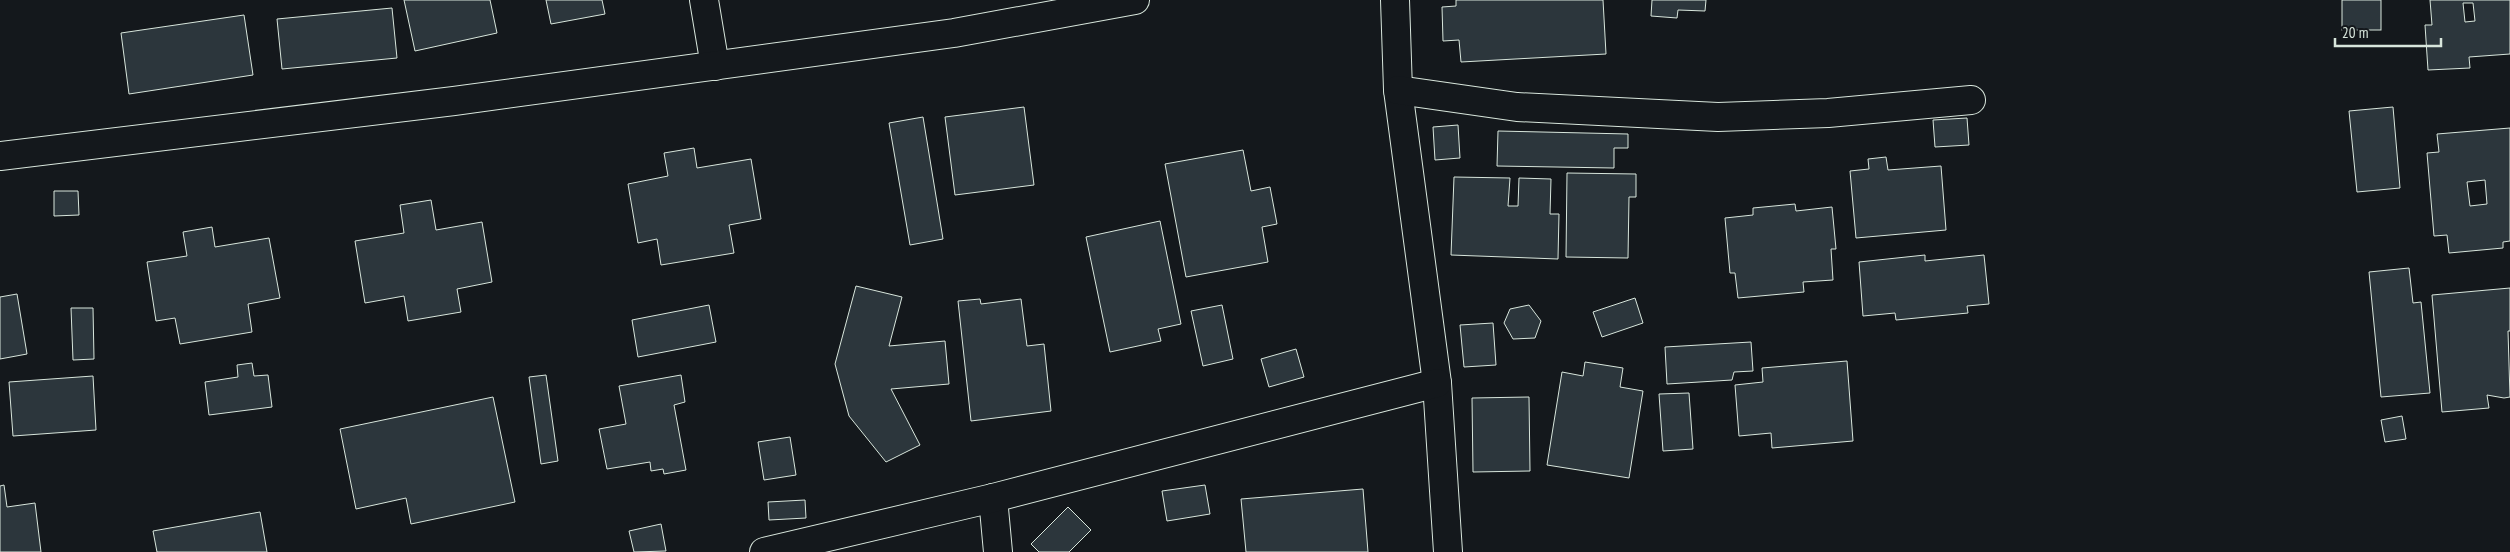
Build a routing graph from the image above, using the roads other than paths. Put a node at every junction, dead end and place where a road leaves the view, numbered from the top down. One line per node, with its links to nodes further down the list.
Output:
1 (704, 0): 4 (street)
2 (1135, 0): 4 (street)
3 (1394, 0): 5 (street)
4 (714, 66): 7 (street)
5 (1398, 90): 6 (street); 8 (street)
6 (1971, 100)
7 (0, 156)
8 (1437, 383): 9 (street); 12 (street)
9 (993, 498): 10 (street); 11 (street)
10 (764, 552)
11 (998, 552)
12 (1448, 552)

